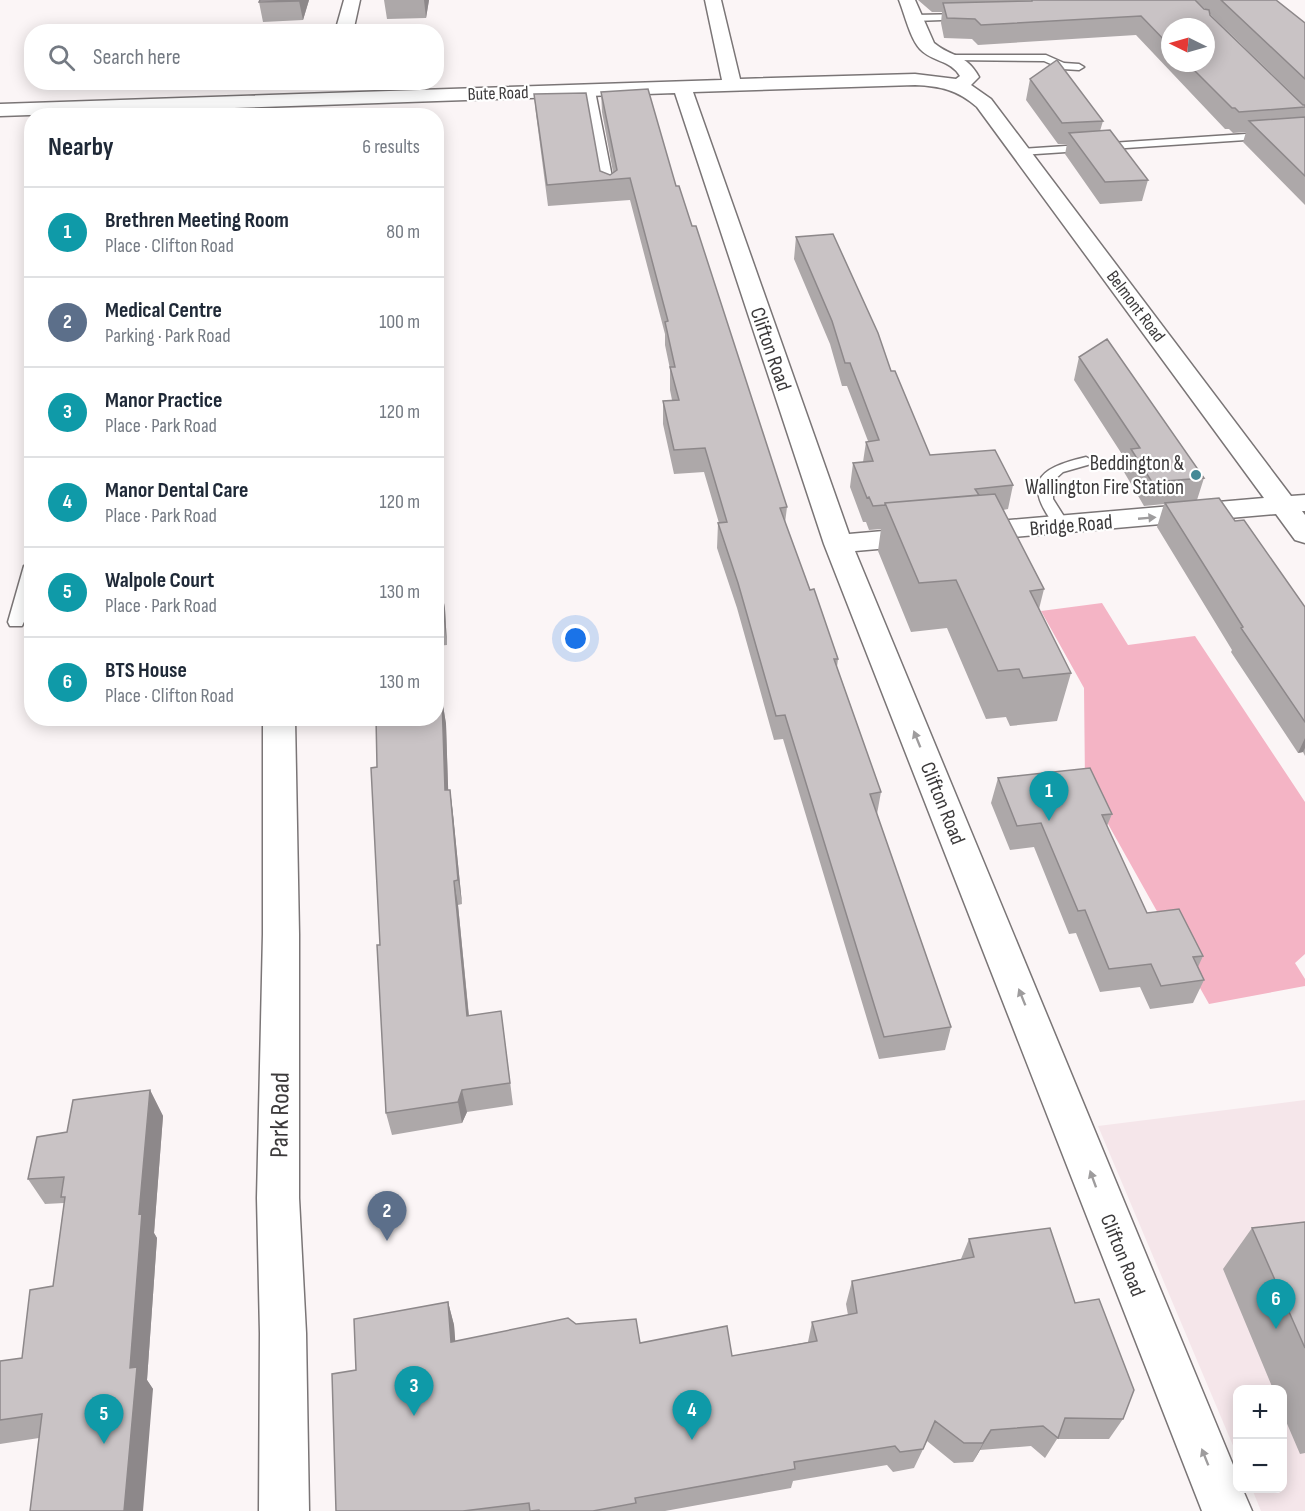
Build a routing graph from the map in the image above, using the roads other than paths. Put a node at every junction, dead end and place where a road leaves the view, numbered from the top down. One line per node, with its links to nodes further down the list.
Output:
1 (352, 0): 6 (street)
2 (713, 0): 9 (street)
3 (907, 0): 5 (street)
4 (981, 16): 5 (lane)
5 (914, 18): 7 (street)
6 (346, 24)
7 (954, 58): 8 (lane); 10 (street)
8 (1079, 67)
9 (732, 84): 10 (street, Bute Road); 11 (street, Bute Road)
10 (960, 86): 18 (street, Belmont Road)
11 (682, 87): 12 (street, Bute Road); 24 (street, Clifton Road)
12 (590, 91): 13 (street, Bute Road); 19 (lane)
13 (328, 99): 14 (street, Bute Road)
14 (60, 108)
15 (24, 109): 16 (street, Bute Road)
16 (0, 110)
17 (1303, 123): 18 (lane)
18 (1021, 152): 21 (street, Belmont Road)
19 (609, 192)
20 (1086, 461): 22 (lane)
21 (1294, 504): 22 (street, Bridge Road, one-way to 21); 23 (street, Belmont Road)
22 (1062, 526): 24 (street, Bridge Road)
23 (1305, 534)
24 (838, 544): 29 (street, Clifton Road, one-way to 24)
25 (24, 594): 26 (lane)
26 (16, 622)
27 (279, 726): 28 (street, Park Road)
28 (284, 1511)
29 (1227, 1511)

